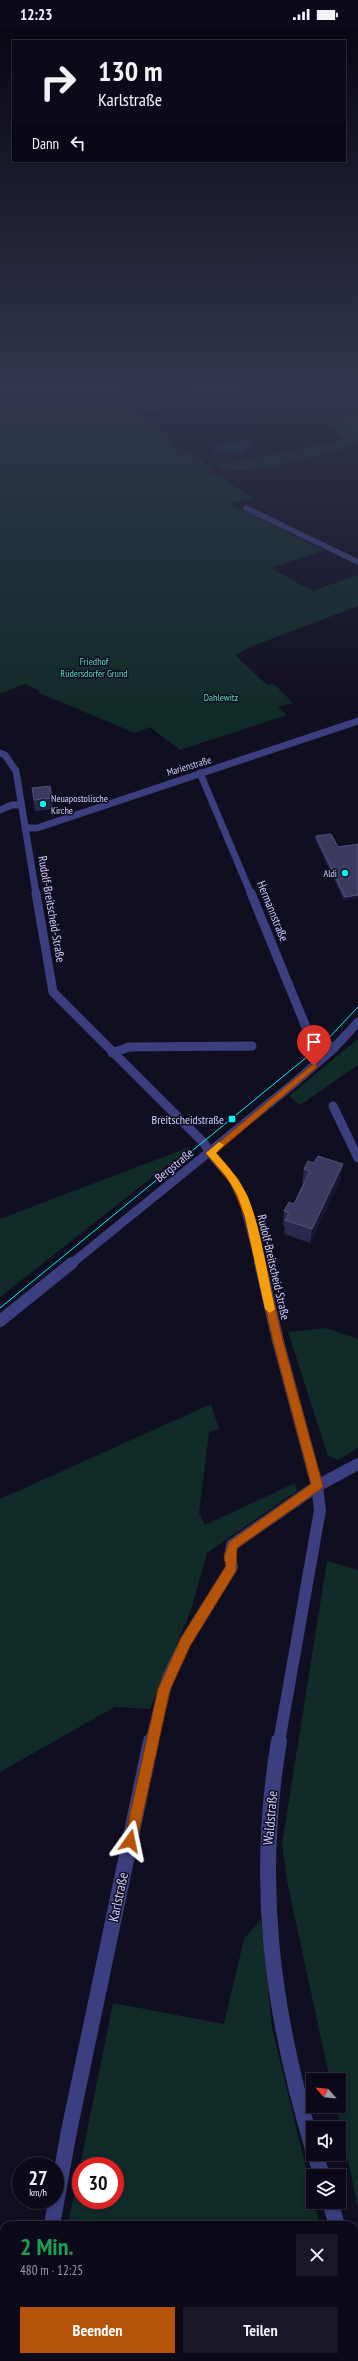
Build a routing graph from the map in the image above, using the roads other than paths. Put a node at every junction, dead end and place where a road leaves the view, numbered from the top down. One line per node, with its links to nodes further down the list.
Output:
1 (246, 508): 2 (street)
2 (358, 562)
3 (358, 721): 5 (street, Marienstraße)
4 (0, 753): 6 (street, Rudolf-Breitscheid-Straße)
5 (200, 773): 8 (street, Marienstraße); 11 (street, Hermannstraße)
6 (20, 805): 7 (street); 8 (street, Rudolf-Breitscheid-Straße)
7 (0, 810)
8 (25, 828): 12 (street, Rudolf-Breitscheid-Straße)
9 (358, 1022): 11 (street, Bergstraße)
10 (252, 1046): 12 (street)
11 (334, 1048): 14 (street, Bergstraße)
12 (112, 1053): 14 (street, Rudolf-Breitscheid-Straße)
13 (333, 1106): 15 (street)
14 (210, 1153): 16 (street, Bergstraße); 18 (street, Rudolf-Breitscheid-Straße)
15 (358, 1158)
16 (0, 1321)
17 (358, 1464): 18 (street)
18 (317, 1486): 19 (street, Waldstraße); 21 (street, Karlstraße)
19 (306, 2127)
20 (332, 2209): 22 (street)
21 (53, 2221)
22 (336, 2221)

